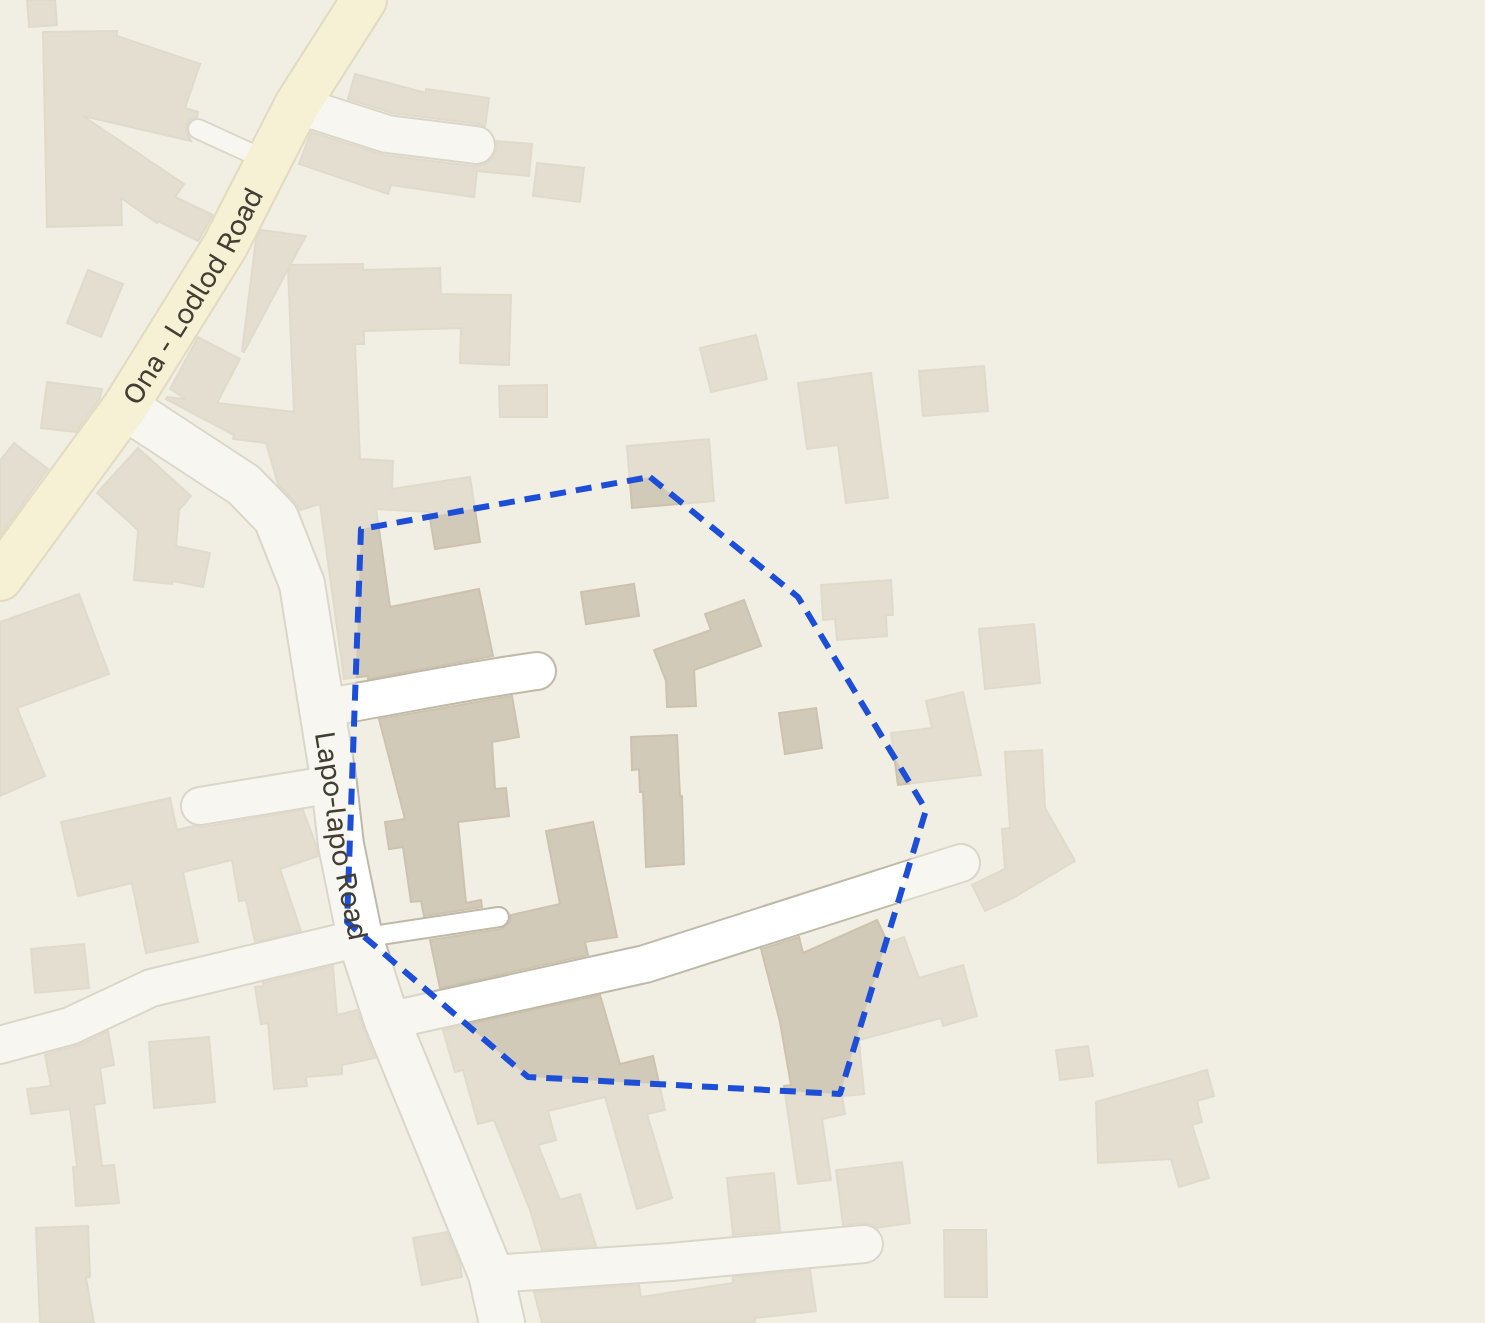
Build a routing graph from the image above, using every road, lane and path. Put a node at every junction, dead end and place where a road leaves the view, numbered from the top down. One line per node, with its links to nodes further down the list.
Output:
1 (364, 0): 2 (main road, Ona - Lodlod Road)
2 (297, 105): 4 (street); 5 (main road, Ona - Lodlod Road)
3 (198, 129): 5 (lane)
4 (476, 145)
5 (268, 161): 6 (main road, Ona - Lodlod Road)
6 (125, 407): 7 (main road, Ona - Lodlod Road); 9 (street, Lapo-lapo Road)
7 (0, 578)
8 (537, 671): 9 (street)
9 (322, 708): 10 (street, Lapo-lapo Road)
10 (334, 784): 11 (street); 14 (street, Lapo-lapo Road)
11 (200, 806)
12 (961, 863): 15 (street)
13 (499, 917): 14 (lane)
14 (360, 938): 15 (street, Lapo-lapo Road); 16 (street)
15 (387, 1021): 18 (street, Lapo-lapo Road)
16 (0, 1045)
17 (864, 1244): 18 (street)
18 (491, 1274): 19 (street, Lapo-lapo Road)
19 (502, 1323)

